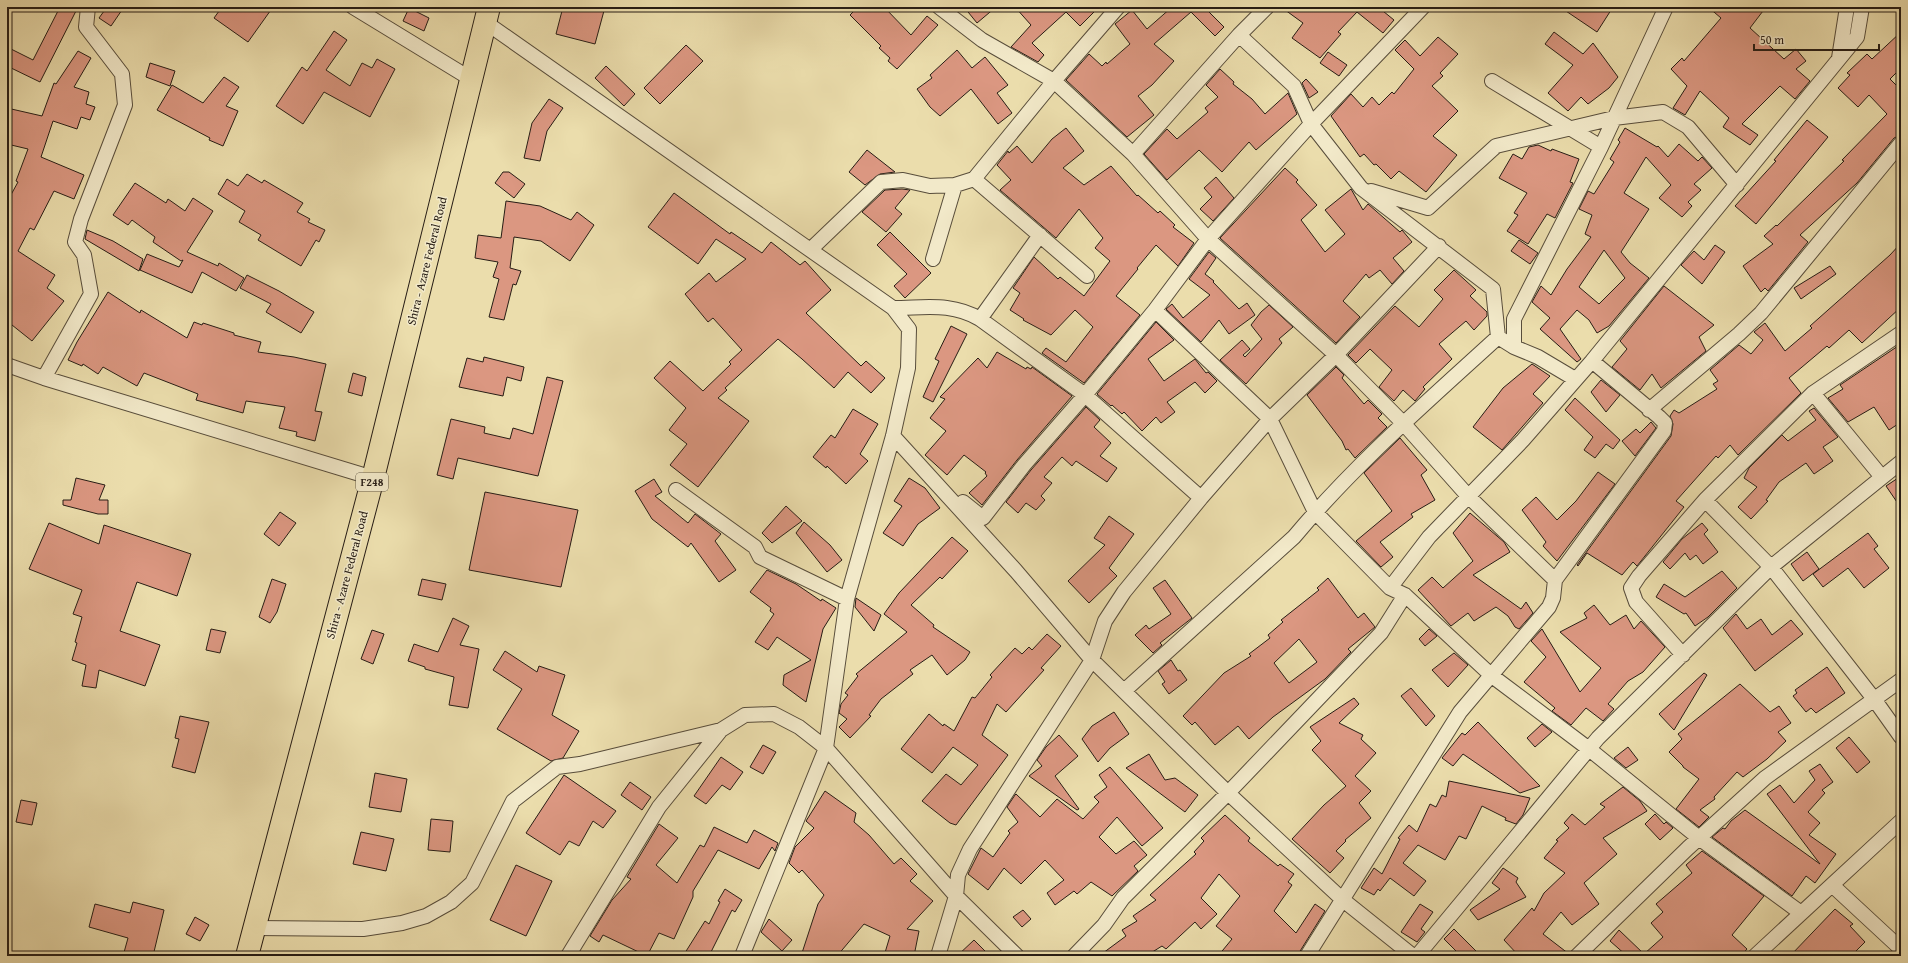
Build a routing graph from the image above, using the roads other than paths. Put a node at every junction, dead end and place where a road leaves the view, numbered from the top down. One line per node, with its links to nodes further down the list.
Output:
1 (88, 7): 43 (street)
2 (353, 7): 13 (street)
3 (939, 7): 14 (street)
4 (1118, 7): 14 (street)
5 (1267, 7): 11 (street)
6 (1423, 7): 17 (street)
7 (1666, 7): 16 (street)
8 (1847, 7): 12 (street)
9 (1862, 7): 12 (street)
10 (487, 14): 13 (main road, Shira - Azare Federal Road / F248); 29 (street)
11 (1238, 35): 17 (street); 21 (street)
12 (1839, 59): 24 (street)
13 (471, 79): 53 (main road, Shira - Azare Federal Road / F248)
14 (1054, 81): 21 (street); 22 (street)
15 (1492, 81): 18 (street)
16 (1614, 118): 18 (street); 20 (street); 24 (street)
17 (1311, 124): 25 (street); 27 (street)
18 (1572, 128): 20 (street); 25 (street)
19 (1901, 143): 47 (street)
20 (1601, 146): 39 (street)
21 (1133, 154): 27 (street)
22 (974, 178): 23 (street); 26 (street)
23 (955, 185): 29 (street); 30 (street)
24 (1737, 185): 41 (street)
25 (1361, 188): 28 (street)
26 (1040, 235): 31 (street); 35 (street)
27 (1208, 239): 34 (street); 40 (street)
28 (1439, 246): 38 (street); 40 (street)
29 (810, 250): 32 (street)
30 (933, 259)
31 (1087, 276)
32 (893, 308): 33 (street); 36 (street)
33 (925, 308): 35 (street); 36 (street)
34 (1155, 310): 46 (street); 48 (street)
35 (980, 320): 46 (street)
36 (909, 329): 50 (street)
37 (1901, 333): 45 (street)
38 (1498, 337): 39 (street); 49 (street)
39 (1514, 347): 44 (street)
40 (1336, 355): 48 (street); 49 (street)
41 (1592, 361): 44 (street); 47 (street)
42 (7, 365): 43 (street)
43 (44, 378): 53 (street)
44 (1575, 380): 56 (street)
45 (1813, 393): 52 (street); 58 (street)
46 (1085, 395): 54 (street); 57 (street)
47 (1649, 410): 61 (street)
48 (1270, 419): 57 (street); 59 (street)
49 (1404, 424): 56 (street); 59 (street)
50 (893, 436): 54 (street); 64 (street)
51 (1901, 462): 52 (street)
52 (1881, 476): 60 (street)
53 (373, 478): 82 (main road, Shira - Azare Federal Road / F248)
54 (935, 482): 66 (street)
55 (676, 490): 64 (street)
56 (1468, 496): 61 (street); 62 (street)
57 (1201, 498): 66 (street)
58 (1705, 500): 60 (street); 65 (street)
59 (1315, 512): 62 (street); 69 (street)
60 (1771, 567): 65 (street); 70 (street)
61 (1555, 580): 67 (street)
62 (1390, 588): 63 (street)
63 (1405, 595): 67 (street); 75 (street)
64 (847, 599): 73 (street)
65 (1683, 655): 74 (street)
66 (1092, 660): 69 (street); 79 (street)
67 (1492, 676): 74 (street); 80 (street)
68 (1901, 680): 70 (street)
69 (1124, 692): 75 (street)
70 (1874, 699): 72 (street); 77 (street)
71 (721, 730): 73 (street); 82 (street); 85 (street)
72 (1901, 737)
73 (826, 748): 79 (street); 86 (street)
74 (1589, 749): 77 (street); 92 (street)
75 (1228, 793): 80 (street); 89 (street)
76 (1901, 821): 78 (street)
77 (1699, 838): 81 (street); 93 (street)
78 (1832, 885): 81 (street); 83 (street)
79 (956, 896): 87 (street); 88 (street)
80 (1343, 900): 90 (street); 91 (street)
81 (1801, 913): 94 (street)
82 (255, 928): 84 (main road, Shira - Azare Federal Road / F248)
83 (1901, 949)
84 (247, 956)
85 (568, 956)
86 (742, 956)
87 (938, 956)
88 (1017, 956)
89 (1074, 956)
90 (1307, 956)
91 (1413, 956)
92 (1417, 956)
93 (1576, 956)
94 (1755, 956)

